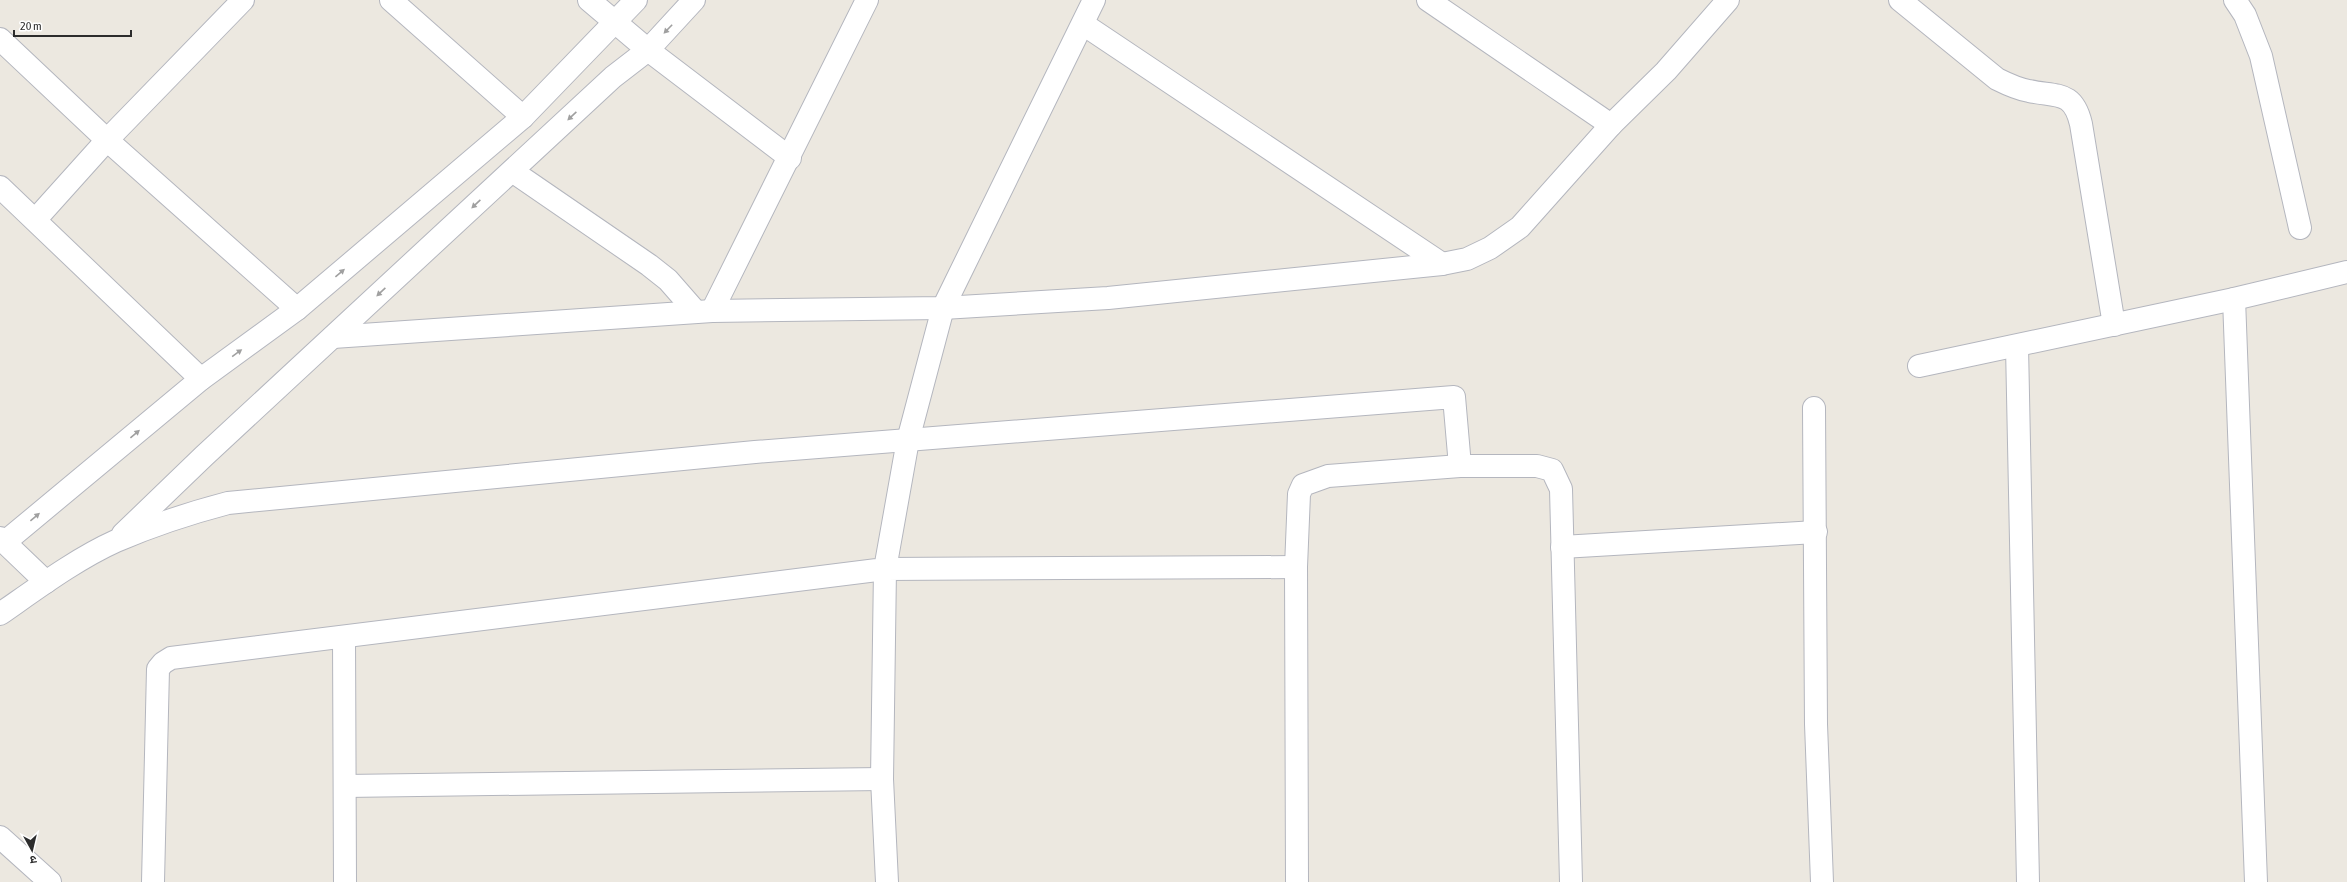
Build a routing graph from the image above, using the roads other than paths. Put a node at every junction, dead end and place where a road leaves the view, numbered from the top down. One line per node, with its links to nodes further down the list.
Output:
1 (244, 0): 18 (street)
2 (391, 0): 16 (street)
3 (589, 0): 12 (street)
4 (636, 0): 12 (street)
5 (694, 0): 15 (street, one-way to 15)
6 (867, 0): 19 (street)
7 (1094, 0): 13 (street)
8 (1428, 0): 17 (street)
9 (1728, 0): 17 (street)
10 (1900, 0): 30 (street)
11 (2246, 5): 23 (street)
12 (614, 22): 15 (street); 16 (street)
13 (1084, 24): 24 (street); 27 (street)
14 (0, 39): 18 (street)
15 (648, 50): 19 (street); 20 (street, one-way to 20)
16 (523, 118): 28 (street, one-way to 16)
17 (1611, 126): 24 (street)
18 (106, 140): 22 (street); 28 (street)
19 (790, 158): 29 (street)
20 (512, 171): 29 (street); 31 (street, one-way to 31)
21 (0, 187): 22 (street)
22 (36, 219): 34 (street)
23 (2300, 228)
24 (1442, 264): 27 (street)
25 (2347, 272): 26 (street)
26 (2234, 299): 30 (street); 58 (street)
27 (943, 308): 29 (street); 36 (street)
28 (297, 310): 34 (street, one-way to 28)
29 (704, 311): 31 (street)
30 (2114, 326): 32 (street)
31 (333, 337): 40 (street)
32 (2018, 346): 33 (street); 57 (street)
33 (1919, 366)
34 (201, 379): 39 (street, one-way to 34)
35 (1814, 408): 38 (street)
36 (908, 440): 37 (street); 40 (street); 43 (street)
37 (1460, 466): 41 (street); 42 (street)
38 (1816, 532): 41 (street); 56 (street)
39 (2, 540): 44 (street)
40 (115, 542): 44 (street)
41 (1562, 547): 55 (street)
42 (1296, 567): 43 (street); 54 (street)
43 (885, 568): 46 (street); 47 (street)
44 (46, 582): 45 (street)
45 (0, 614)
46 (344, 637): 48 (street); 51 (street)
47 (882, 779): 48 (street); 53 (street)
48 (345, 786): 52 (street)
49 (0, 837): 50 (street)
50 (50, 882)
51 (153, 882)
52 (345, 882)
53 (887, 882)
54 (1297, 882)
55 (1571, 882)
56 (1822, 882)
57 (2028, 882)
58 (2256, 882)

